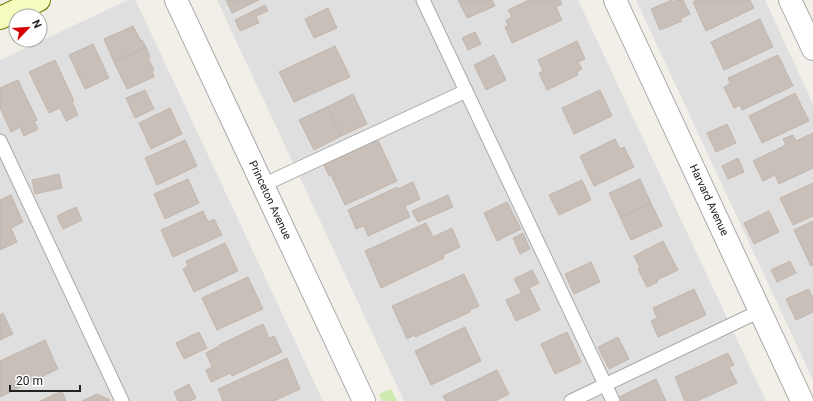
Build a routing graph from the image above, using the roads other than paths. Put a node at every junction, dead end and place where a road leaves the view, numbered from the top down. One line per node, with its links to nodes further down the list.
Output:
1 (39, 0): 6 (street)
2 (176, 0): 10 (street, Princeton Avenue)
3 (423, 0): 8 (lane)
4 (615, 0): 11 (street, Harvard Avenue)
5 (790, 0): 7 (street)
6 (0, 18)
7 (813, 49)
8 (466, 91): 10 (lane); 12 (lane)
9 (0, 141): 13 (lane)
10 (263, 185): 14 (street, Princeton Avenue)
11 (760, 311): 12 (lane); 17 (street, Harvard Avenue)
12 (606, 384): 15 (lane); 16 (lane)
13 (122, 401)
14 (364, 401)
15 (571, 401)
16 (613, 401)
17 (802, 401)

